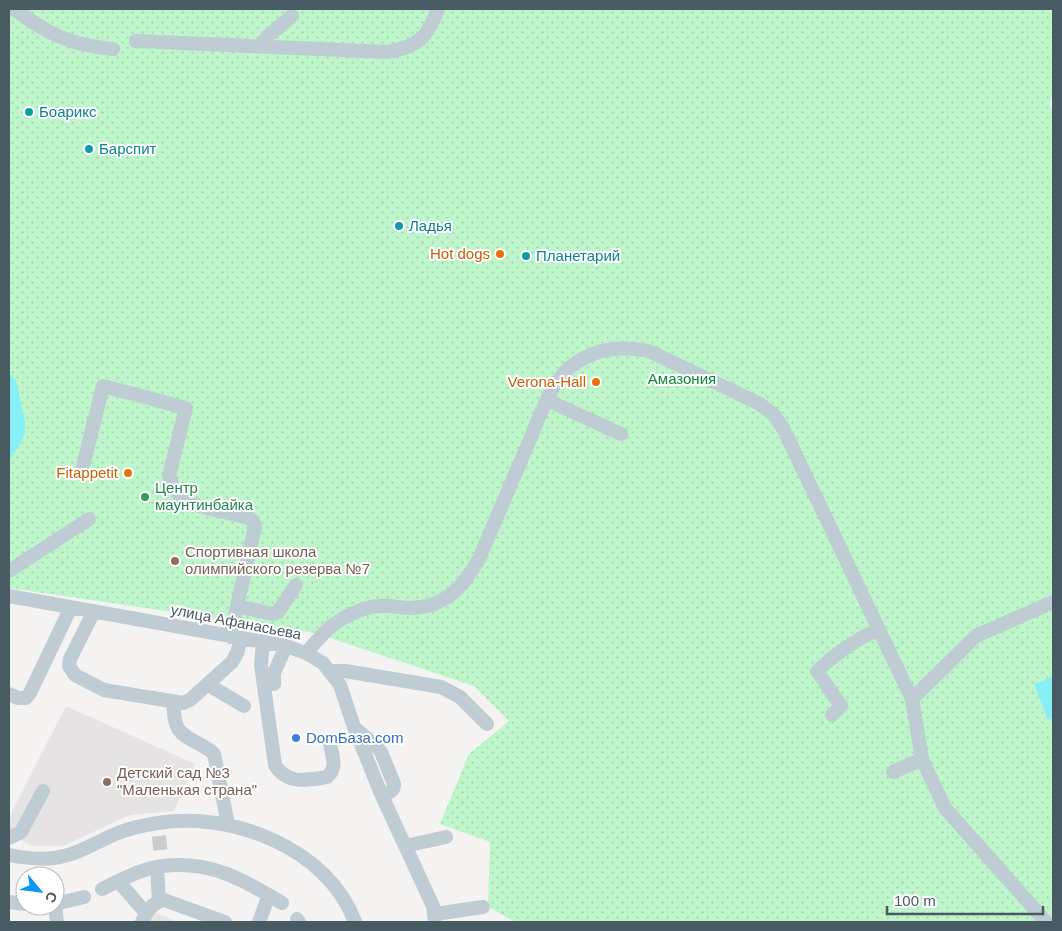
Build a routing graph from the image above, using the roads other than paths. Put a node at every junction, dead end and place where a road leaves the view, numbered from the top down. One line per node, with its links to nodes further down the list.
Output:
1 (14, 9): 6 (street)
2 (438, 9): 5 (street)
3 (292, 16): 5 (street)
4 (136, 41): 5 (street)
5 (260, 46)
6 (114, 49)
7 (547, 400): 8 (street); 18 (street); 22 (street)
8 (621, 434)
9 (83, 466): 15 (street)
10 (89, 519): 11 (street)
11 (9, 571)
12 (296, 585): 15 (street)
13 (9, 596): 16 (street, улица Афанасьева)
14 (1053, 602): 27 (street)
15 (237, 606): 19 (street)
16 (71, 607): 17 (street, улица Афанасьева); 26 (street)
17 (94, 611): 19 (street, улица Афанасьева); 28 (street)
18 (879, 629): 27 (street); 30 (street)
19 (235, 638): 20 (street, улица Афанасьева); 24 (street)
20 (263, 642): 21 (street, улица Афанасьева); 32 (street)
21 (286, 646): 22 (street, улица Афанасьева); 25 (street)
22 (306, 653): 23 (street, улица Афанасьева)
23 (330, 671): 31 (street); 39 (street, улица Афанасьева)
24 (207, 684): 28 (street); 29 (street)
25 (274, 684)
26 (9, 694)
27 (912, 699): 33 (street)
28 (173, 702): 36 (street)
29 (244, 706)
30 (832, 715)
31 (487, 724)
32 (330, 744)
33 (922, 759): 34 (street); 55 (street)
34 (893, 772)
35 (44, 791): 38 (street)
36 (228, 824): 40 (street); 54 (street)
37 (446, 837): 39 (street)
38 (9, 838)
39 (405, 846): 51 (street, улица Афанасьева)
40 (9, 855)
41 (160, 863): 42 (street); 44 (street); 46 (street)
42 (118, 881): 43 (street); 50 (street)
43 (102, 889)
44 (268, 895): 48 (street); 53 (street)
45 (84, 897): 47 (street)
46 (158, 901): 50 (street); 52 (street)
47 (65, 902)
48 (282, 903)
49 (483, 906): 51 (street)
50 (144, 918)
51 (435, 918)
52 (225, 922)
53 (258, 922)
54 (355, 922)
55 (1046, 922)

